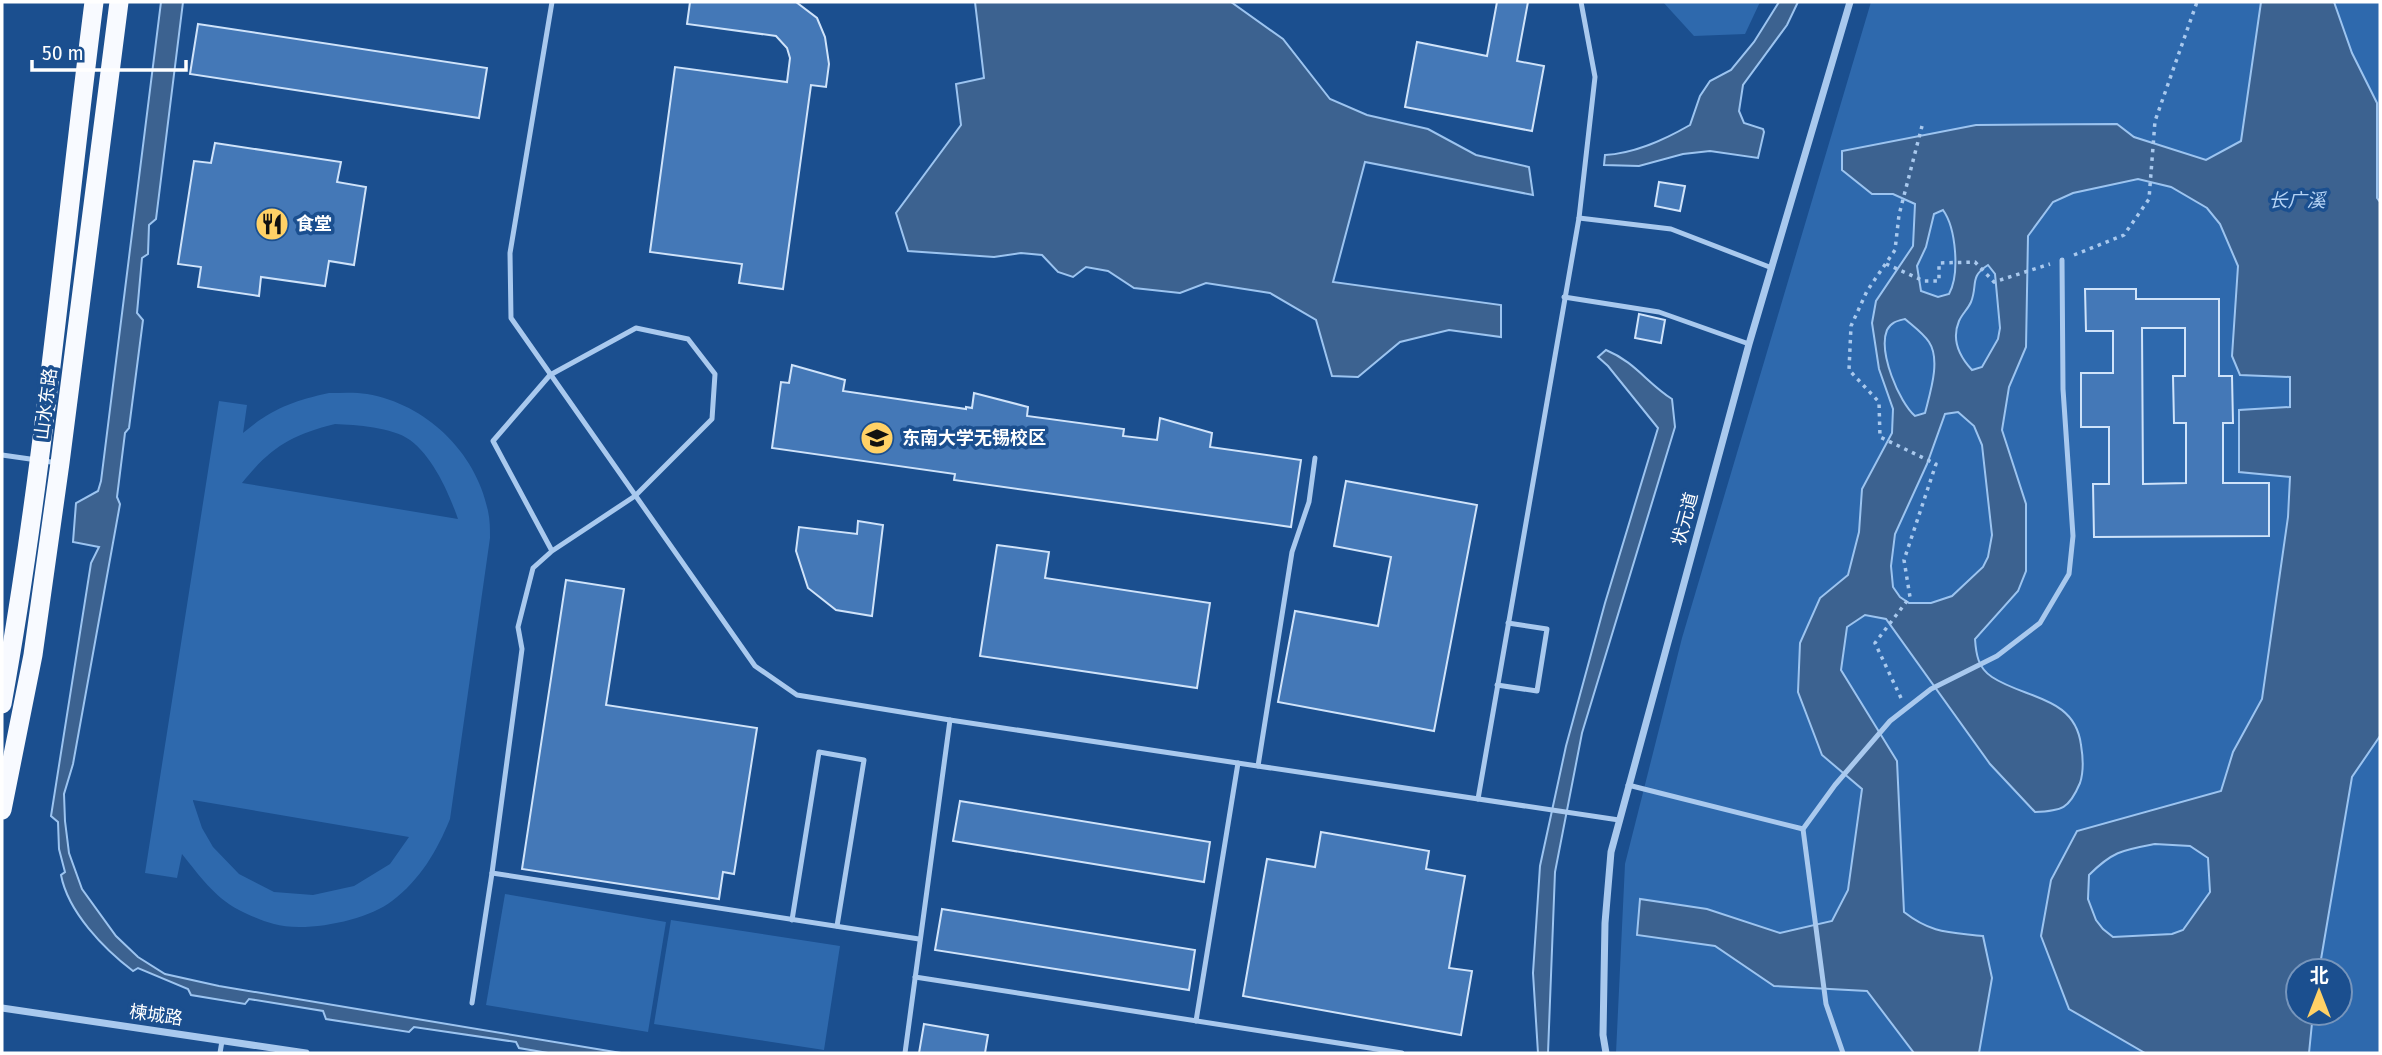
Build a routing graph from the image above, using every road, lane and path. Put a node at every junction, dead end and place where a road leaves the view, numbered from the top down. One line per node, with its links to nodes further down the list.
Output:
1 (94, 2): 17 (highway, 山水东路)
2 (119, 2): 18 (highway, 山水东路)
3 (552, 2): 14 (lane)
4 (1581, 2): 8 (lane)
5 (1850, 2): 11 (street, 状元道)
6 (2197, 2): 9 (path)
7 (1922, 126): 10 (path)
8 (1579, 218): 11 (lane); 12 (lane)
9 (2062, 260): 10 (path); 24 (lane)
10 (1886, 264): 24 (path)
11 (1772, 268): 13 (street, 状元道)
12 (1564, 297): 13 (lane); 21 (lane)
13 (1749, 344): 28 (street, 状元道)
14 (550, 375): 19 (lane); 19 (lane); 20 (lane)
15 (2, 455): 17 (lane)
16 (1315, 458): 27 (lane)
17 (40, 461): 18 (lane); 23 (highway, 山水东路)
18 (60, 463): 30 (highway, 山水东路)
19 (635, 496): 20 (lane); 25 (lane)
20 (552, 551): 33 (lane)
21 (1508, 623): 22 (lane); 22 (lane)
22 (1497, 685): 29 (lane)
23 (2, 704)
24 (1906, 709): 32 (lane)
25 (950, 720): 26 (lane); 36 (lane)
26 (1238, 762): 27 (lane); 40 (lane)
27 (1258, 766): 29 (lane)
28 (1628, 785): 31 (street, 状元道); 32 (lane)
29 (1478, 799): 31 (lane)
30 (2, 810)
31 (1619, 820): 46 (street, 状元道)
32 (1803, 829): 47 (lane)
33 (492, 873): 34 (lane); 38 (lane)
34 (792, 920): 35 (lane); 35 (lane)
35 (837, 926): 36 (lane)
36 (919, 939): 37 (lane)
37 (915, 977): 40 (lane); 44 (lane)
38 (472, 1003)
39 (2, 1008): 41 (street, 楝城路)
40 (1196, 1021): 45 (lane)
41 (222, 1041): 42 (lane); 43 (street, 楝城路)
42 (220, 1053)
43 (306, 1053)
44 (905, 1053)
45 (1402, 1053)
46 (1606, 1053)
47 (1843, 1053)

